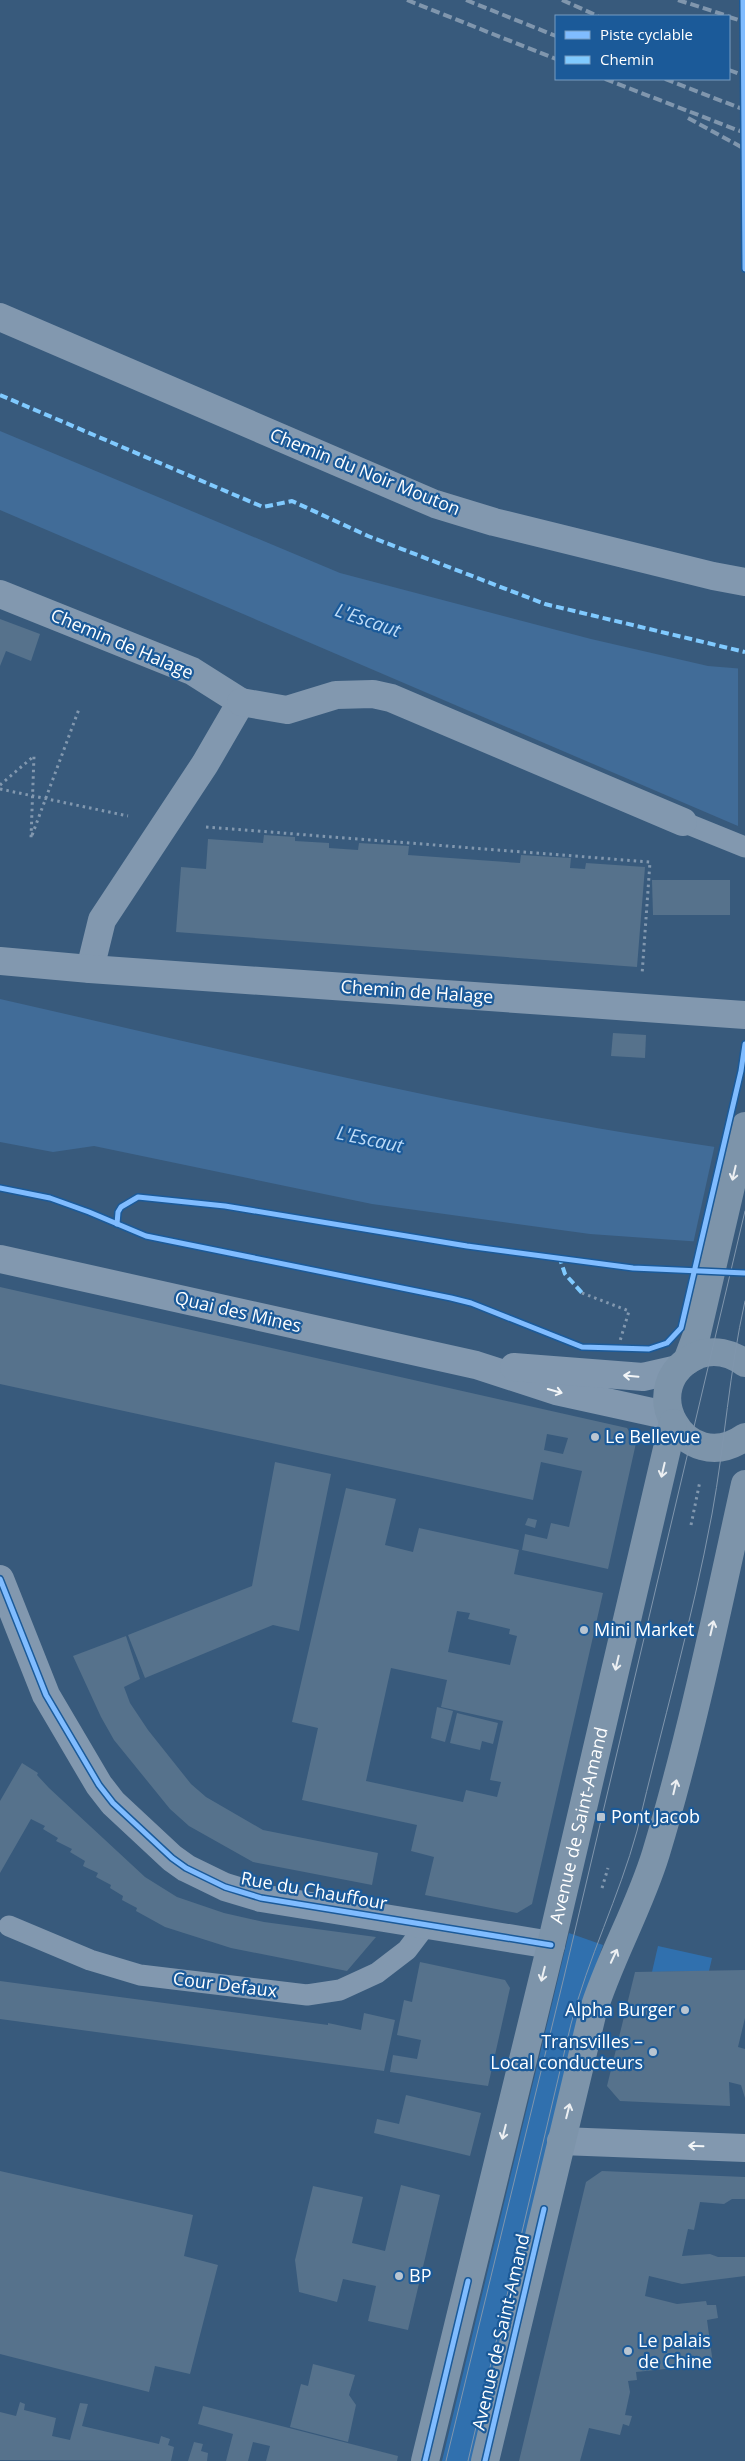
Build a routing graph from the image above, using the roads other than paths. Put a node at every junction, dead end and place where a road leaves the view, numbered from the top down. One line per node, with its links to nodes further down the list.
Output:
1 (0, 317): 2 (street, Chemin du Noir Mouton)
2 (745, 582)
3 (0, 594): 4 (street, Chemin de Halage)
4 (241, 702): 5 (street, Chemin de Halage); 8 (street)
5 (683, 822): 6 (lane)
6 (745, 847)
7 (0, 961): 8 (street, Chemin de Halage)
8 (90, 969): 9 (street, Chemin de Halage)
9 (745, 1015)
10 (745, 1126): 14 (main road, Avenue de Saint-Amand, one-way to 14)
11 (0, 1259): 13 (street, Quai des Mines)
12 (745, 1363): 14 (main road)
13 (476, 1365): 14 (street, Quai des Mines, one-way to 13); 15 (street, Quai des Mines, one-way to 15)
14 (682, 1365): 15 (main road, Avenue de Saint-Amand)
15 (671, 1419): 16 (main road); 21 (main road, Avenue de Saint-Amand, one-way to 21)
16 (745, 1437)
17 (745, 1484): 22 (main road, Avenue de Saint-Amand, one-way to 17)
18 (0, 1579): 19 (street, Rue du Chauffour)
19 (426, 1925): 20 (lane, Cour Defaux); 21 (street, Rue du Chauffour)
20 (9, 1926)
21 (550, 1946): 24 (main road, Avenue de Saint-Amand, one-way to 24)
22 (561, 2141): 23 (street, one-way to 22); 25 (main road, Avenue de Saint-Amand)
23 (745, 2148)
24 (425, 2461)
25 (485, 2461)

